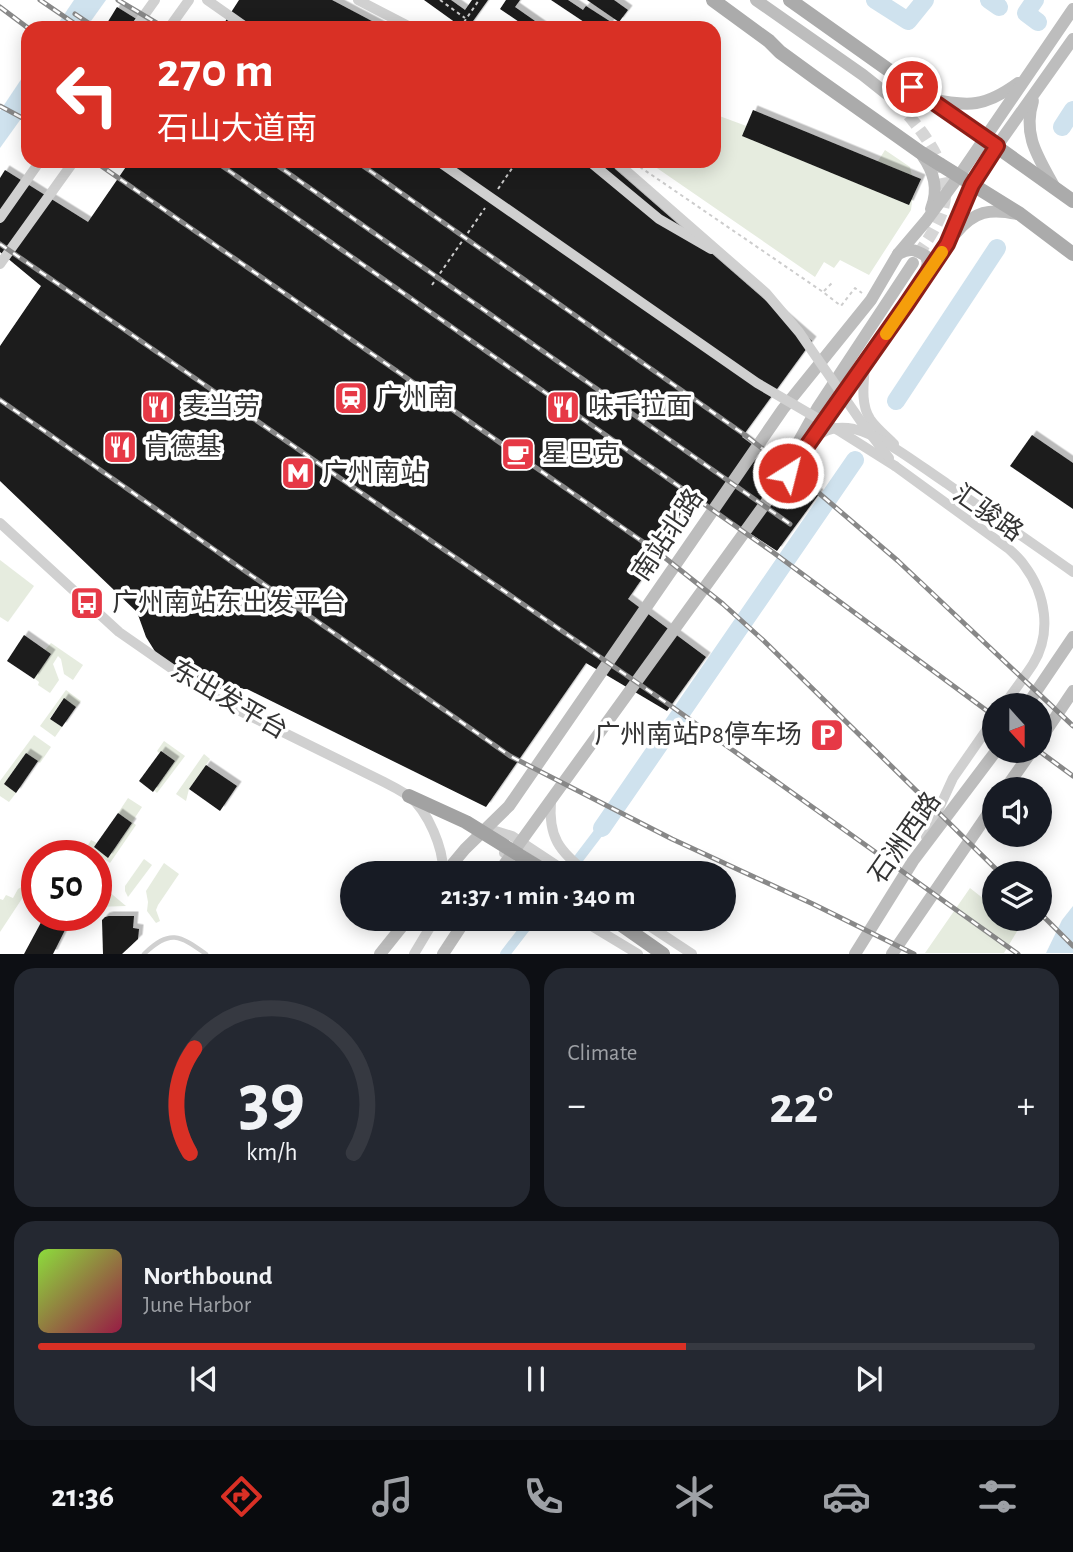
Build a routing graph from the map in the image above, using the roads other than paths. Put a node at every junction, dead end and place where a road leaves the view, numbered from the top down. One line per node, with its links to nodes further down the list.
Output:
1 (155, 0): 10 (street)
2 (189, 0): 11 (street)
3 (207, 0): 12 (street)
4 (358, 0): 9 (street)
5 (713, 0): 21 (main road)
6 (756, 0): 19 (main road)
7 (790, 0): 18 (main road)
8 (1073, 9): 16 (main road)
9 (381, 13): 13 (street); 14 (street)
10 (140, 21)
11 (174, 21)
12 (237, 21)
13 (391, 21)
14 (398, 21)
15 (1073, 39): 17 (main road)
16 (1026, 77): 18 (main road); 20 (main road)
17 (1036, 91): 20 (main road); 29 (main road)
18 (926, 98): 20 (main road)
19 (897, 102)
20 (991, 143): 27 (main road, 南站北路); 28 (main road); 29 (main road)
21 (920, 152): 27 (main road); 33 (main road)
22 (35, 168): 32 (street)
23 (69, 168): 39 (street)
24 (448, 168): 44 (street, bridge)
25 (597, 168): 37 (street, bridge)
26 (623, 168): 37 (street, bridge)
27 (958, 176): 28 (main road); 33 (main road, 南站北路)
28 (972, 185): 31 (main road); 34 (main road)
29 (1055, 188): 30 (main road)
30 (1073, 201)
31 (1020, 214): 34 (main road); 36 (main road)
32 (0, 218)
33 (926, 221): 35 (main road, 南站北路)
34 (947, 244): 40 (main road)
35 (898, 254): 40 (main road); 58 (main road, 南站北路)
36 (1073, 254)
37 (726, 258): 44 (street, bridge)
38 (913, 262): 45 (main road)
39 (0, 264)
40 (923, 280): 41 (main road)
41 (865, 364): 42 (main road); 43 (street)
42 (804, 450): 43 (street); 45 (main road)
43 (903, 453): 47 (street, 汇骏路)
44 (895, 466): 50 (street)
45 (755, 518): 56 (main road)
46 (0, 523): 55 (street, 东出发平台, bridge)
47 (1073, 572)
48 (1073, 637): 51 (main road)
49 (1073, 691): 52 (main road)
50 (1012, 693)
51 (1035, 693)
52 (1052, 722)
53 (982, 736): 68 (street)
54 (987, 763): 68 (main road, 石洲西路)
55 (408, 796): 61 (street, 东出发平台, bridge); 65 (highway, bridge)
56 (551, 801): 59 (main road); 67 (street)
57 (982, 823): 87 (main road, 石洲西路)
58 (485, 828): 59 (street); 60 (street); 62 (main road, 南站北路)
59 (521, 842): 60 (main road); 66 (street)
60 (509, 858): 63 (main road); 64 (street)
61 (442, 861)
62 (454, 861)
63 (507, 861)
64 (513, 861)
65 (537, 861)
66 (542, 861)
67 (571, 861)
68 (913, 861): 86 (main road, 石洲西路)
69 (398, 931): 81 (main road)
70 (429, 931): 82 (street)
71 (458, 931): 83 (main road)
72 (600, 931): 78 (street)
73 (606, 931): 78 (street)
74 (630, 931): 84 (highway)
75 (659, 931): 77 (street)
76 (660, 931): 77 (street)
77 (664, 934): 85 (street)
78 (635, 952)
79 (144, 954): 80 (lane)
80 (206, 954)
81 (380, 954)
82 (414, 954)
83 (443, 954)
84 (663, 954)
85 (692, 954)
86 (855, 954)
87 (892, 954)

